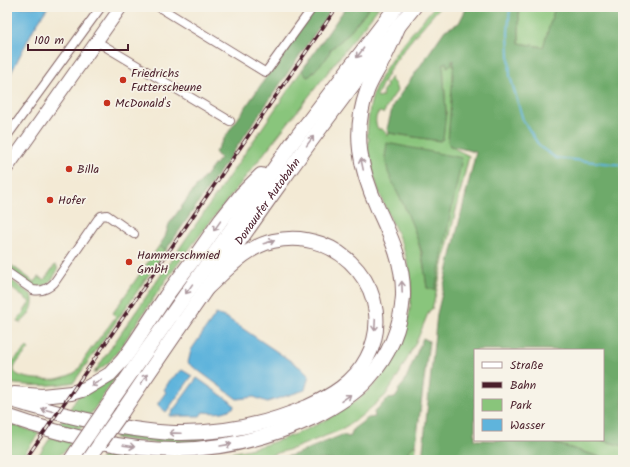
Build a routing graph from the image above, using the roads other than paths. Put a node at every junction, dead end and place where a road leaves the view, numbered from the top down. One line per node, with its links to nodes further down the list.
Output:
1 (101, 7): 10 (street)
2 (121, 7): 8 (main road)
3 (159, 7): 4 (street)
4 (313, 7)
5 (396, 7): 11 (highway, Donauufer Autobahn, one-way to 11)
6 (414, 7): 7 (highway, Donauufer Autobahn)
7 (399, 25): 15 (highway, Donauufer Autobahn, one-way to 7); 17 (highway, one-way to 7)
8 (96, 41): 9 (street); 12 (main road)
9 (230, 121)
10 (7, 136)
11 (292, 143): 16 (highway, one-way to 16); 18 (highway, Donauufer Autobahn, one-way to 18, bridge)
12 (7, 168)
13 (134, 234): 14 (street)
14 (7, 272)
15 (207, 288): 16 (highway, one-way to 16); 18 (highway, Donauufer Autobahn, one-way to 15, bridge)
16 (11, 395)
17 (9, 416)
18 (82, 456)

